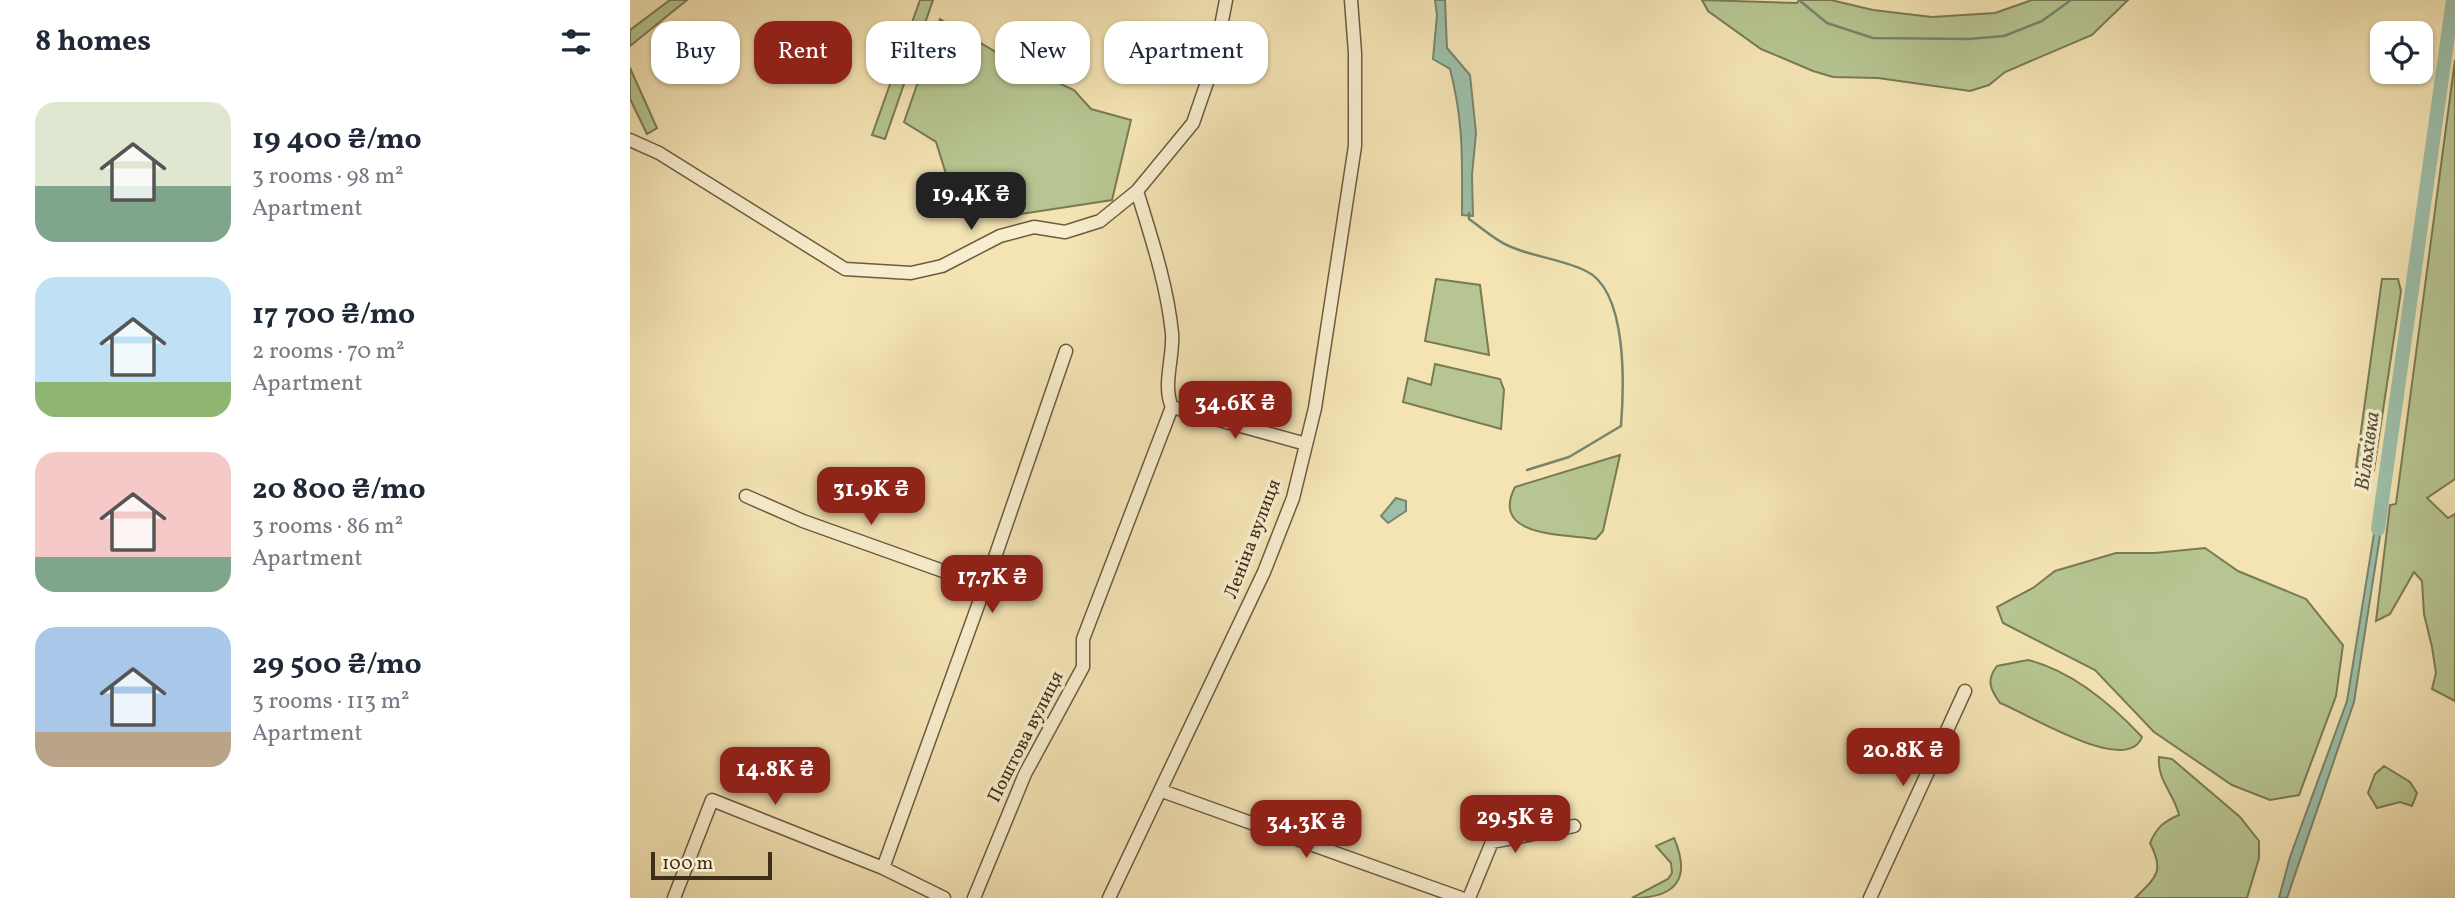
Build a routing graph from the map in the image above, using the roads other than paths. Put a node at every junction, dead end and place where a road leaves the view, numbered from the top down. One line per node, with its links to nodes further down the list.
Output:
1 (1226, 0): 4 (street)
2 (1351, 0): 7 (street, Леніна вулиця)
3 (630, 140): 4 (street)
4 (1137, 191): 6 (street, Поштова вулиця)
5 (1066, 351): 9 (street)
6 (1172, 407): 7 (street); 16 (street, Поштова вулиця)
7 (1306, 444): 11 (street, Леніна вулиця)
8 (746, 496): 9 (street)
9 (985, 586): 13 (street)
10 (1965, 691): 19 (street)
11 (1162, 791): 17 (street, Леніна вулиця); 18 (street)
12 (1574, 826): 18 (street)
13 (883, 868): 14 (street); 15 (street)
14 (674, 898)
15 (944, 898)
16 (974, 898)
17 (1109, 898)
18 (1462, 898)
19 (1870, 898)

